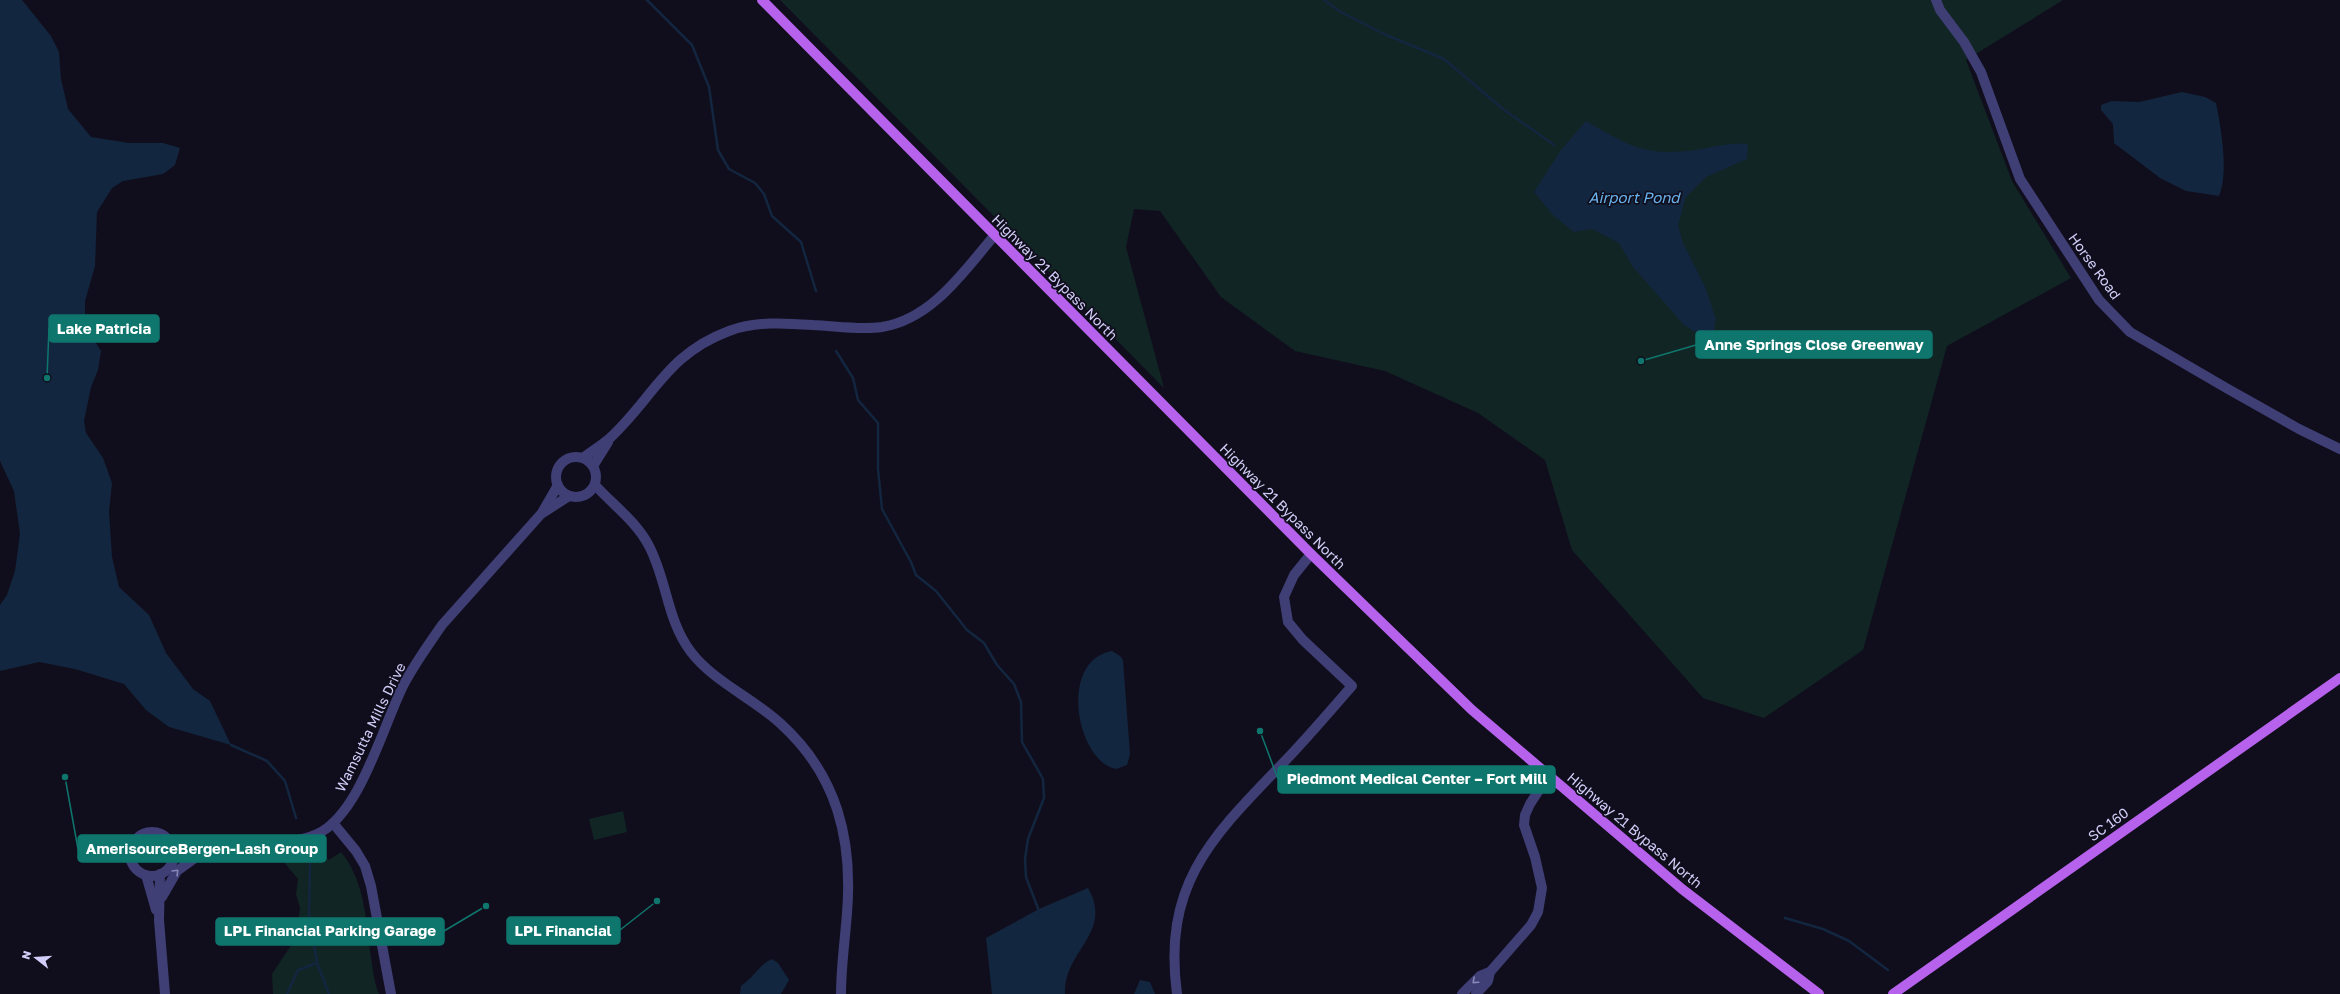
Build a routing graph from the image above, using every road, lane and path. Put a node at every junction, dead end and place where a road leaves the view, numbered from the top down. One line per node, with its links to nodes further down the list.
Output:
1 (762, 0): 3 (main road, Highway 21 Bypass North)
2 (1936, 0): 5 (street, Horse Road)
3 (994, 236): 4 (street, Wamsutta Mills Drive); 12 (main road, Highway 21 Bypass North)
4 (610, 438): 6 (street, Wamsutta Mills Drive); 7 (street, Wamsutta Mills Drive)
5 (2340, 449)
6 (583, 458): 7 (street); 8 (street, Wamsutta Mills Drive)
7 (593, 466): 9 (street)
8 (558, 485): 10 (street); 11 (street, Wamsutta Mills Drive)
9 (592, 489): 10 (street, Wamsutta Mills Drive); 27 (street)
10 (569, 496): 11 (street, Wamsutta Mills Drive)
11 (541, 514): 15 (street, Wamsutta Mills Drive)
12 (1311, 554): 14 (main road, Highway 21 Bypass North); 28 (street)
13 (2340, 678): 32 (main road, SC 160 / SC 160)
14 (1548, 776): 24 (street); 31 (main road, Highway 21 Bypass North)
15 (332, 823): 17 (street, Wamsutta Mills Drive); 26 (street)
16 (172, 844): 17 (street); 19 (street); 21 (street)
17 (226, 847): 18 (street)
18 (204, 852): 19 (street); 22 (street, one-way to 18)
19 (173, 858): 20 (street)
20 (160, 874): 21 (street); 22 (street)
21 (146, 875): 23 (street)
22 (160, 903): 23 (street)
23 (159, 920): 25 (street)
24 (1490, 972): 29 (street, one-way to 29); 30 (street)
25 (165, 994)
26 (391, 994)
27 (841, 994)
28 (1177, 994)
29 (1462, 994)
30 (1476, 994)
31 (1819, 994)
32 (1893, 994)

